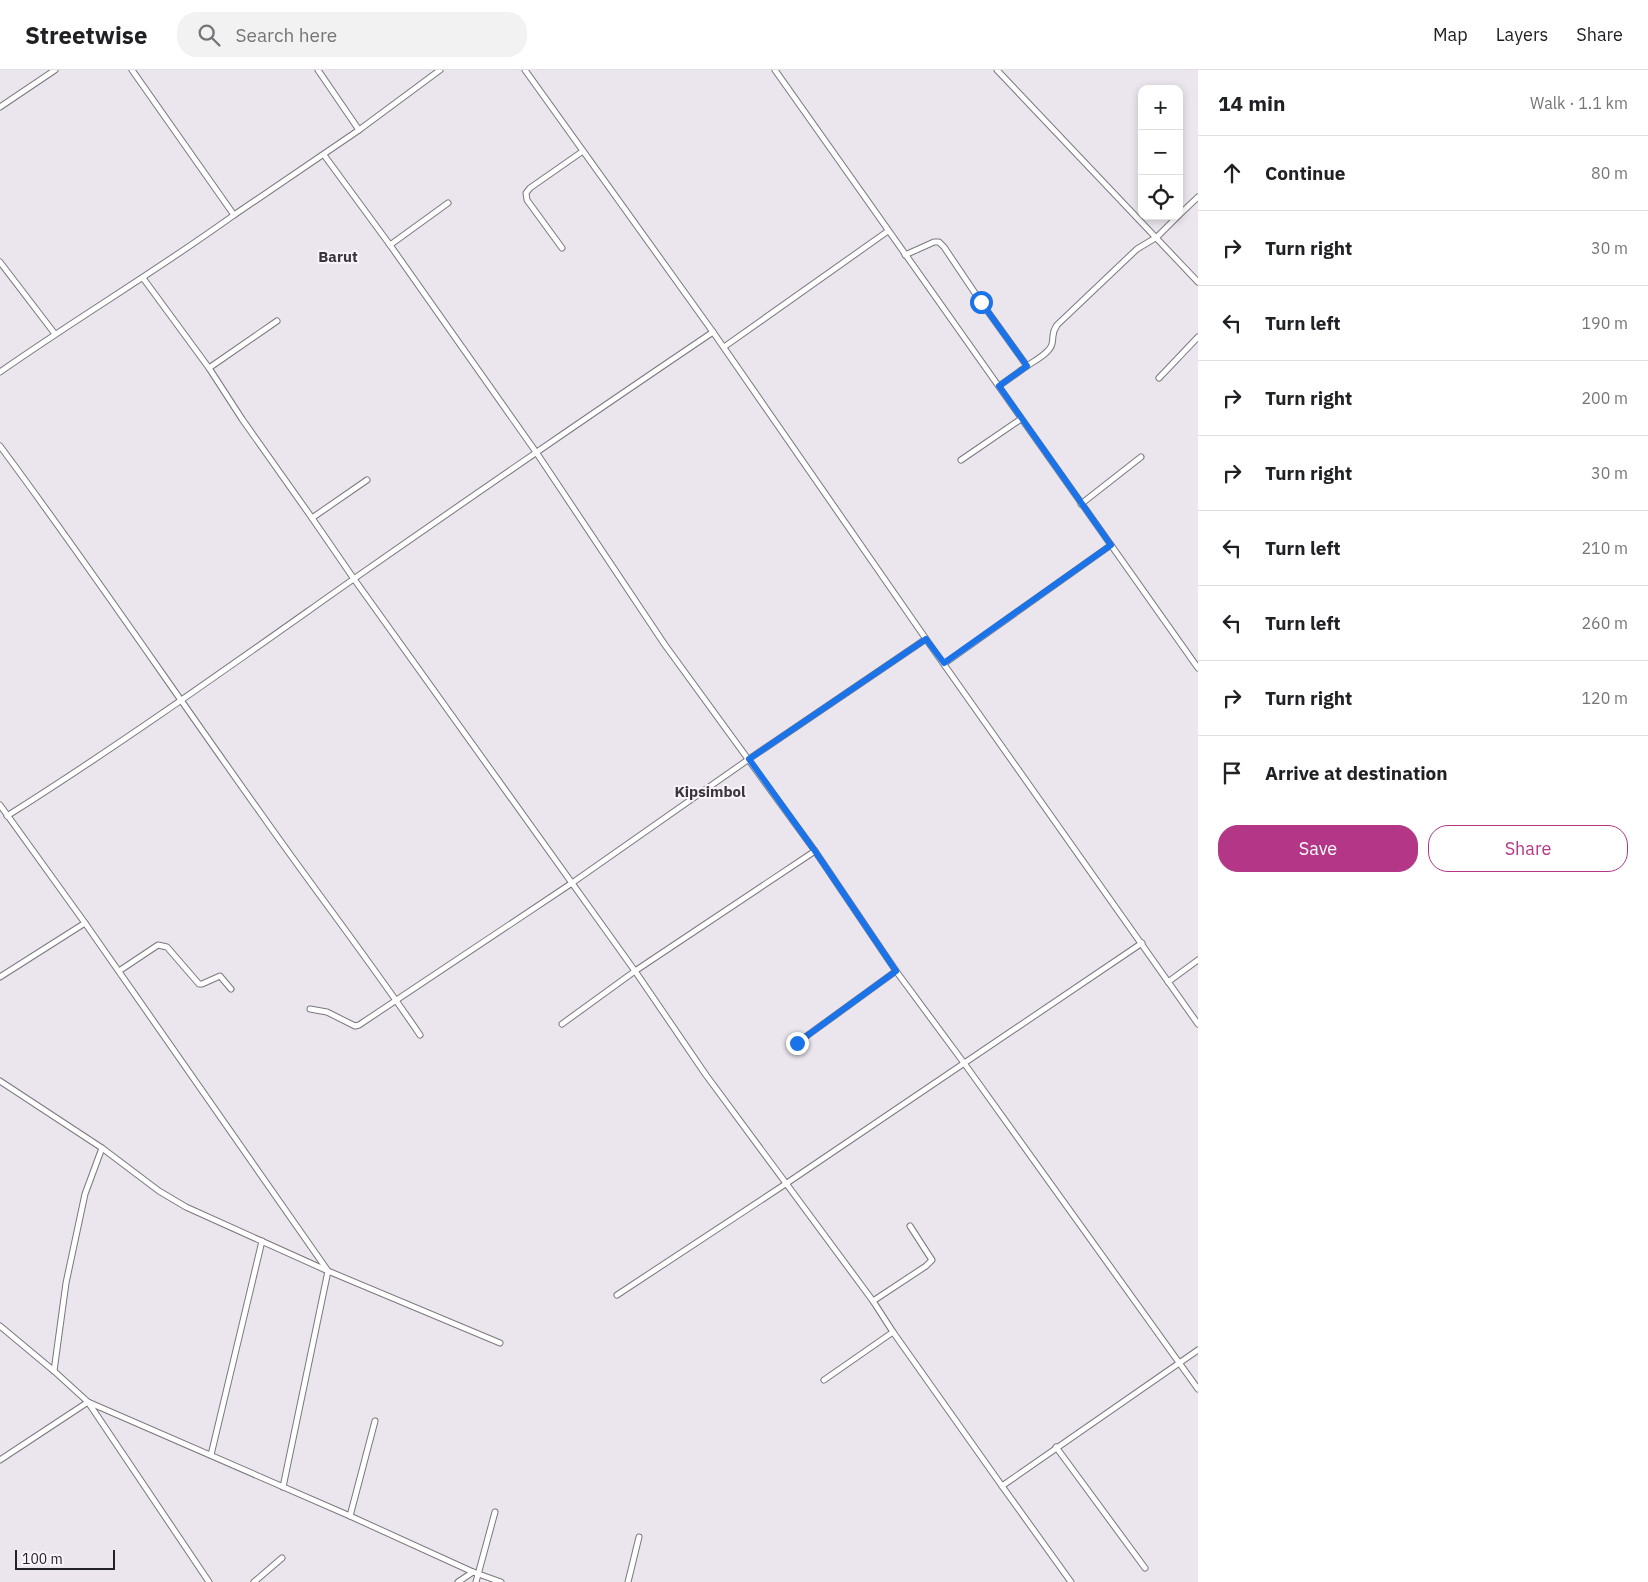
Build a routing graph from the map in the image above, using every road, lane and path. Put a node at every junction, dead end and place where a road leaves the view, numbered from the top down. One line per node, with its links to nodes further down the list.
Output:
1 (55, 70): 8 (street)
2 (132, 70): 15 (street)
3 (318, 70): 9 (street)
4 (439, 70): 9 (street)
5 (525, 70): 10 (street)
6 (775, 70): 17 (street)
7 (998, 70): 18 (street)
8 (0, 107)
9 (359, 130): 11 (street)
10 (583, 151): 20 (street); 26 (street)
11 (324, 155): 15 (street); 19 (street)
12 (1198, 197): 14 (street)
13 (448, 203): 19 (street)
14 (1183, 212)
15 (234, 216): 23 (street)
16 (1175, 220): 18 (street)
17 (888, 231): 21 (street); 29 (street)
18 (1157, 237): 24 (street); 30 (street)
19 (390, 245): 37 (street)
20 (562, 248)
21 (905, 255): 30 (street); 34 (street)
22 (0, 262): 27 (street)
23 (142, 278): 27 (street); 31 (street)
24 (1198, 282)
25 (277, 321): 31 (street)
26 (713, 332): 29 (street); 37 (street)
27 (55, 334): 32 (street)
28 (1198, 337): 33 (street)
29 (724, 347): 45 (street)
30 (1027, 366): 34 (street)
31 (209, 368): 42 (street)
32 (0, 372)
33 (1159, 378)
34 (999, 386): 35 (street)
35 (1021, 419): 39 (street); 41 (street)
36 (0, 446): 48 (street)
37 (536, 452): 44 (street); 49 (street)
38 (1141, 457): 41 (street)
39 (961, 460)
40 (367, 480): 42 (street)
41 (1081, 504): 43 (street)
42 (312, 518): 44 (street)
43 (1111, 545): 46 (street); 47 (street)
44 (354, 580): 48 (street); 53 (street)
45 (926, 639): 46 (street); 49 (street)
46 (944, 663): 55 (street)
47 (1198, 668)
48 (182, 700): 51 (street); 63 (street)
49 (749, 759): 52 (street); 53 (street)
50 (0, 805): 51 (street)
51 (8, 816): 54 (street)
52 (815, 851): 58 (street); 59 (street)
53 (572, 883): 58 (street); 63 (street)
54 (85, 924): 57 (street); 60 (street)
55 (1142, 943): 61 (street); 69 (street)
56 (1198, 960): 61 (street)
57 (119, 971): 62 (street); 75 (street)
58 (636, 971): 65 (street); 72 (street)
59 (896, 971): 68 (street); 69 (street)
60 (0, 977)
61 (1168, 982): 66 (street)
62 (231, 989)
63 (397, 1001): 64 (street); 67 (street)
64 (310, 1009)
65 (562, 1024)
66 (1198, 1024)
67 (420, 1035)
68 (797, 1043)
69 (964, 1062): 72 (street); 82 (street)
70 (0, 1081): 71 (street)
71 (102, 1148): 74 (street); 83 (street)
72 (786, 1184): 76 (street); 77 (street)
73 (910, 1226): 77 (street)
74 (262, 1241): 75 (street); 89 (street)
75 (328, 1271): 80 (street); 92 (street)
76 (617, 1295)
77 (873, 1301): 79 (street)
78 (0, 1326): 83 (street)
79 (893, 1332): 84 (street); 91 (street)
80 (500, 1343)
81 (1198, 1350): 82 (street)
82 (1180, 1362): 85 (street); 88 (street)
83 (54, 1371): 86 (street)
84 (824, 1380)
85 (1198, 1389)
86 (88, 1402): 89 (street); 90 (street); 99 (street)
87 (375, 1420): 94 (street)
88 (1056, 1447): 91 (street); 97 (street)
89 (212, 1456): 92 (street)
90 (0, 1460)
91 (1002, 1486): 105 (street)
92 (283, 1487): 94 (street)
93 (495, 1512): 98 (street)
94 (350, 1516): 98 (street)
95 (639, 1537): 104 (street)
96 (282, 1558): 100 (street)
97 (1145, 1568)
98 (474, 1574): 101 (street); 102 (street); 102 (street); 103 (street)
99 (209, 1582)
100 (254, 1582)
101 (458, 1582)
102 (475, 1582)
103 (501, 1582)
104 (628, 1582)
105 (1071, 1582)

